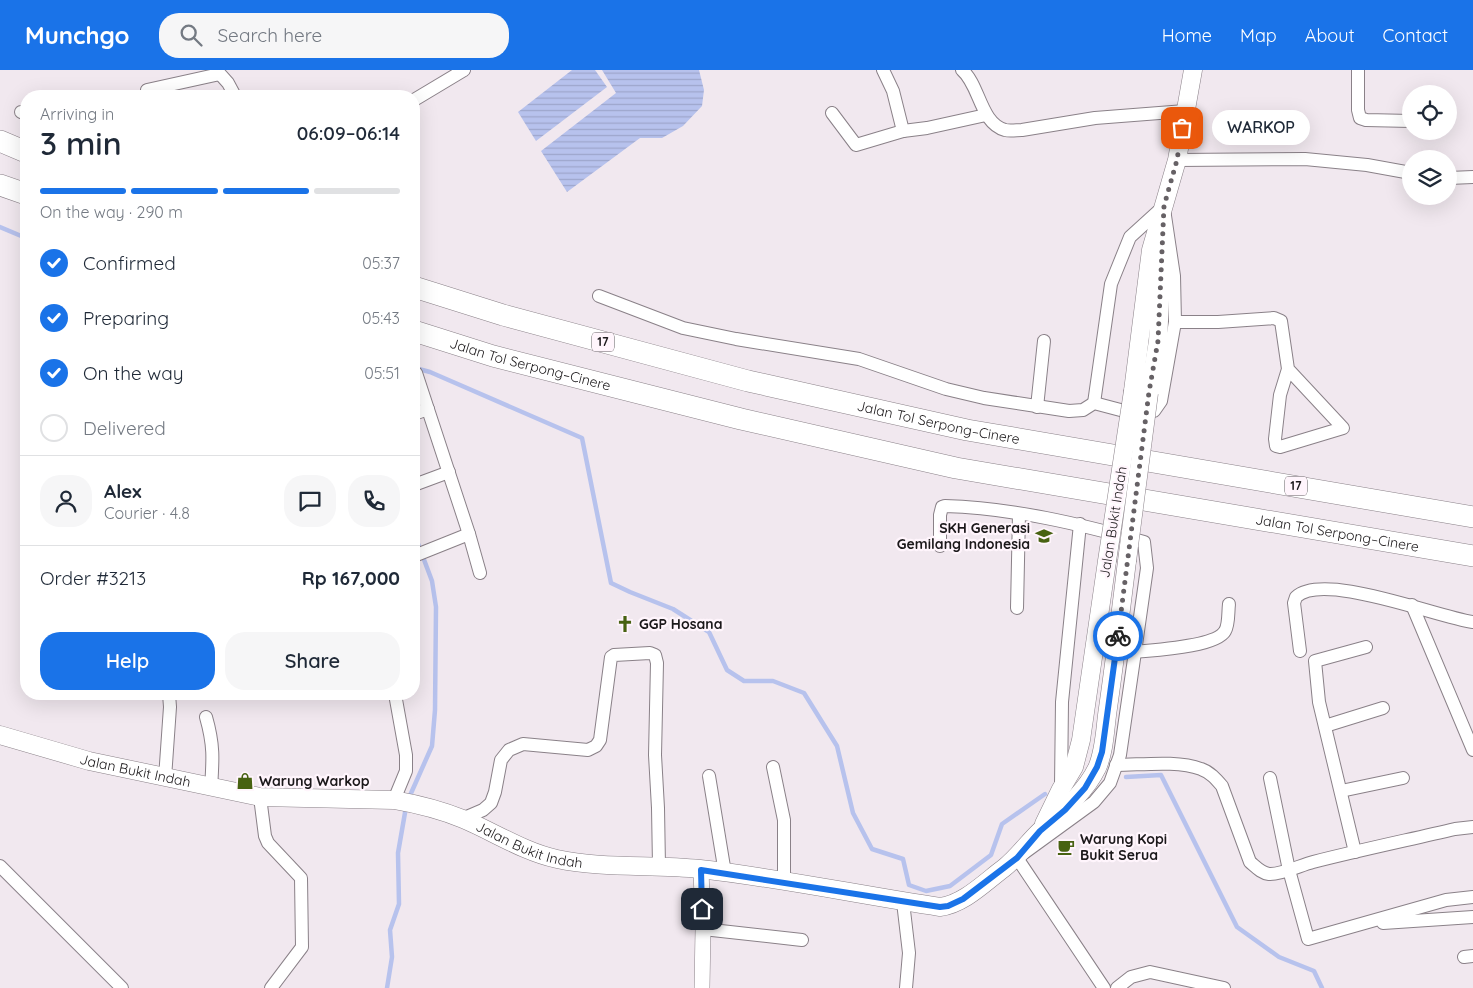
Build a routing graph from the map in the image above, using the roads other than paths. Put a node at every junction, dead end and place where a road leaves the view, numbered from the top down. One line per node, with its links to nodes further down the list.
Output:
1 (464, 70): 9 (street)
2 (883, 70): 14 (street)
3 (962, 70): 12 (street)
4 (1193, 70): 10 (main road, Jalan Bukit Indah)
5 (1358, 70): 13 (street)
6 (218, 72): 7 (street); 8 (street)
7 (147, 90)
8 (231, 90)
9 (420, 96)
10 (1185, 111): 12 (street); 17 (main road, Jalan Bukit Indah)
11 (832, 113): 14 (street)
12 (986, 115): 14 (street)
13 (1402, 121)
14 (903, 131)
15 (0, 141): 16 (highway)
16 (20, 149)
17 (1177, 160): 18 (street); 23 (main road, Jalan Bukit Indah)
18 (1402, 171)
19 (1473, 177): 20 (street)
20 (1457, 178)
21 (0, 185): 22 (highway)
22 (20, 192)
23 (1164, 206): 26 (street); 31 (main road, Jalan Bukit Indah); 32 (street)
24 (420, 289): 39 (highway, Jalan Tol Serpong–Cinere / 17)
25 (599, 296): 33 (street)
26 (1175, 322): 29 (street); 32 (street)
27 (420, 332): 44 (highway, Jalan Tol Serpong–Cinere)
28 (1044, 341): 33 (street)
29 (1288, 370): 29 (street)
30 (420, 385): 34 (street)
31 (1141, 392): 67 (main road, Jalan Bukit Indah, bridge); 73 (main road, Jalan Bukit Indah, bridge)
32 (1094, 403): 33 (street)
33 (1037, 407)
34 (428, 409): 35 (street); 36 (street)
35 (420, 412)
36 (449, 472): 37 (street); 41 (street)
37 (420, 483)
38 (1019, 514): 40 (street); 42 (street); 48 (street)
39 (1473, 517)
40 (1080, 524): 52 (street); 67 (street)
41 (469, 534): 43 (street); 45 (street)
42 (940, 546)
43 (420, 554)
44 (1473, 556)
45 (480, 573)
46 (1229, 604): 52 (street)
47 (1412, 605): 49 (street); 51 (street); 59 (street)
48 (1017, 608)
49 (1473, 622)
50 (1366, 647): 57 (street)
51 (1300, 651)
52 (1136, 652): 60 (street)
53 (169, 700): 63 (street)
54 (396, 700): 70 (street)
55 (1383, 708): 57 (street)
56 (206, 717): 66 (street)
57 (1325, 726): 68 (street)
58 (0, 735): 63 (main road, Jalan Bukit Indah)
59 (1473, 750)
60 (1116, 765): 75 (street); 79 (street)
61 (773, 767): 81 (street)
62 (710, 776): 80 (street)
63 (164, 778): 66 (main road, Jalan Bukit Indah)
64 (1270, 778): 79 (street)
65 (1403, 778): 68 (street)
66 (211, 788): 69 (main road, Jalan Bukit Indah)
67 (1061, 789): 73 (main road, Jalan Bukit Indah)
68 (1340, 791): 74 (street)
69 (260, 797): 70 (main road, Jalan Bukit Indah); 90 (street)
70 (404, 802): 71 (main road, Jalan Bukit Indah)
71 (462, 819): 77 (main road, Jalan Bukit Indah); 77 (street)
72 (1473, 827): 74 (street)
73 (1040, 831): 75 (main road, Jalan Bukit Indah)
74 (1355, 852): 79 (street)
75 (1017, 858): 83 (main road, Jalan Bukit Indah); 93 (street)
76 (0, 866): 89 (street)
77 (659, 866): 78 (main road, Jalan Bukit Indah)
78 (701, 870): 80 (main road, Jalan Bukit Indah); 86 (street)
79 (1289, 870): 85 (street)
80 (725, 873): 81 (main road, Jalan Bukit Indah)
81 (784, 882): 83 (main road, Jalan Bukit Indah)
82 (1473, 897): 85 (street)
83 (903, 902): 92 (street)
84 (1473, 916): 85 (street)
85 (1358, 925)
86 (703, 929): 87 (street); 91 (street)
87 (802, 940)
88 (1194, 985): 94 (street); 95 (street)
89 (122, 988)
90 (271, 988)
91 (702, 988)
92 (906, 988)
93 (1104, 988)
94 (1116, 988)
95 (1224, 988)

